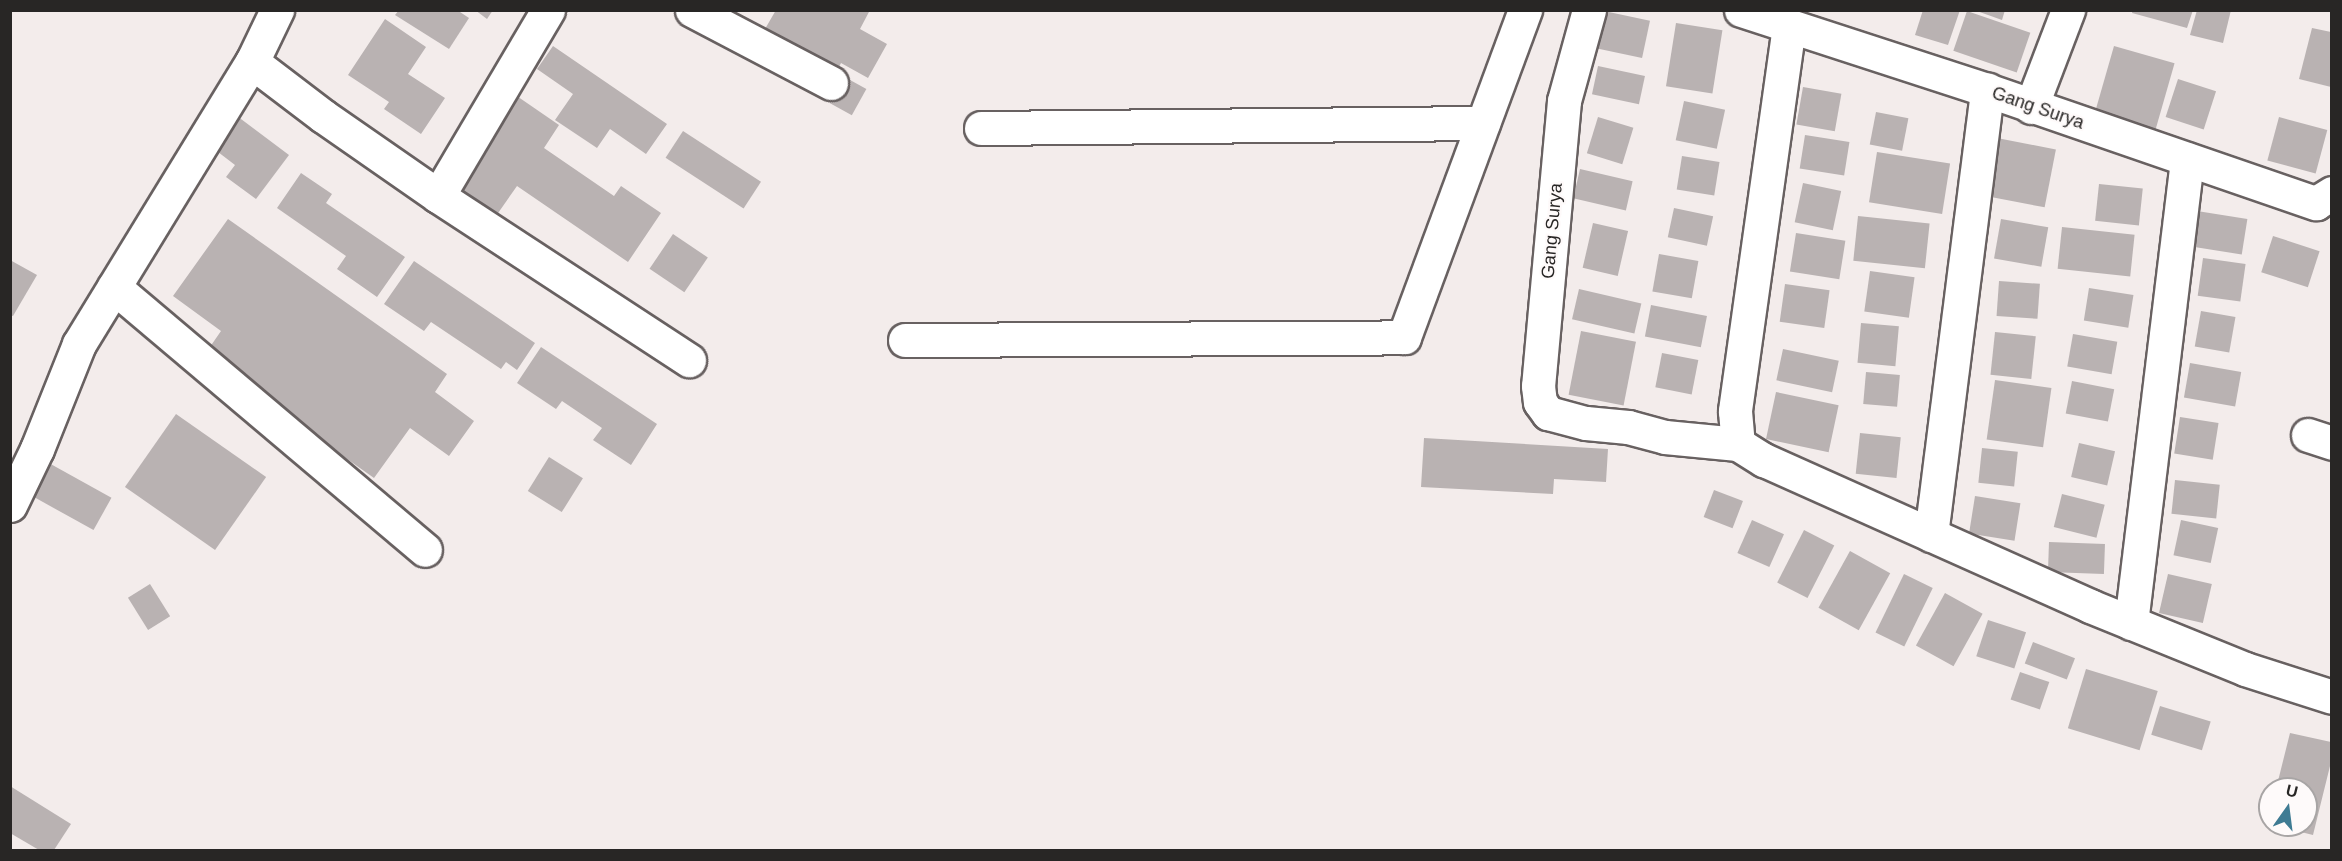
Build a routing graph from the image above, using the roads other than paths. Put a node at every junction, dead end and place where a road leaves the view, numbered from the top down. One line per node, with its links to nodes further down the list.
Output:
1 (277, 10): 9 (street)
2 (548, 10): 17 (street)
3 (692, 10): 10 (street)
4 (1525, 10): 13 (street)
5 (1588, 10): 21 (street, Gang Surya)
6 (1741, 10): 8 (street, Gang Surya)
7 (2068, 10): 12 (street)
8 (1789, 26): 11 (street, Gang Surya); 21 (street)
9 (252, 62): 17 (street); 18 (street)
10 (831, 83)
11 (1987, 90): 12 (street, Gang Surya); 23 (street)
12 (2031, 107): 15 (street, Gang Surya)
13 (1483, 123): 14 (street); 19 (street)
14 (981, 128)
15 (2187, 159): 16 (street, Gang Surya); 25 (street)
16 (2331, 193)
17 (438, 196): 20 (street)
18 (114, 287): 22 (street); 24 (street)
19 (905, 340)
20 (690, 360)
21 (1738, 444): 23 (street)
22 (10, 505)
23 (1931, 535): 25 (street)
24 (425, 550)
25 (2131, 623): 26 (street)
26 (2331, 697)

